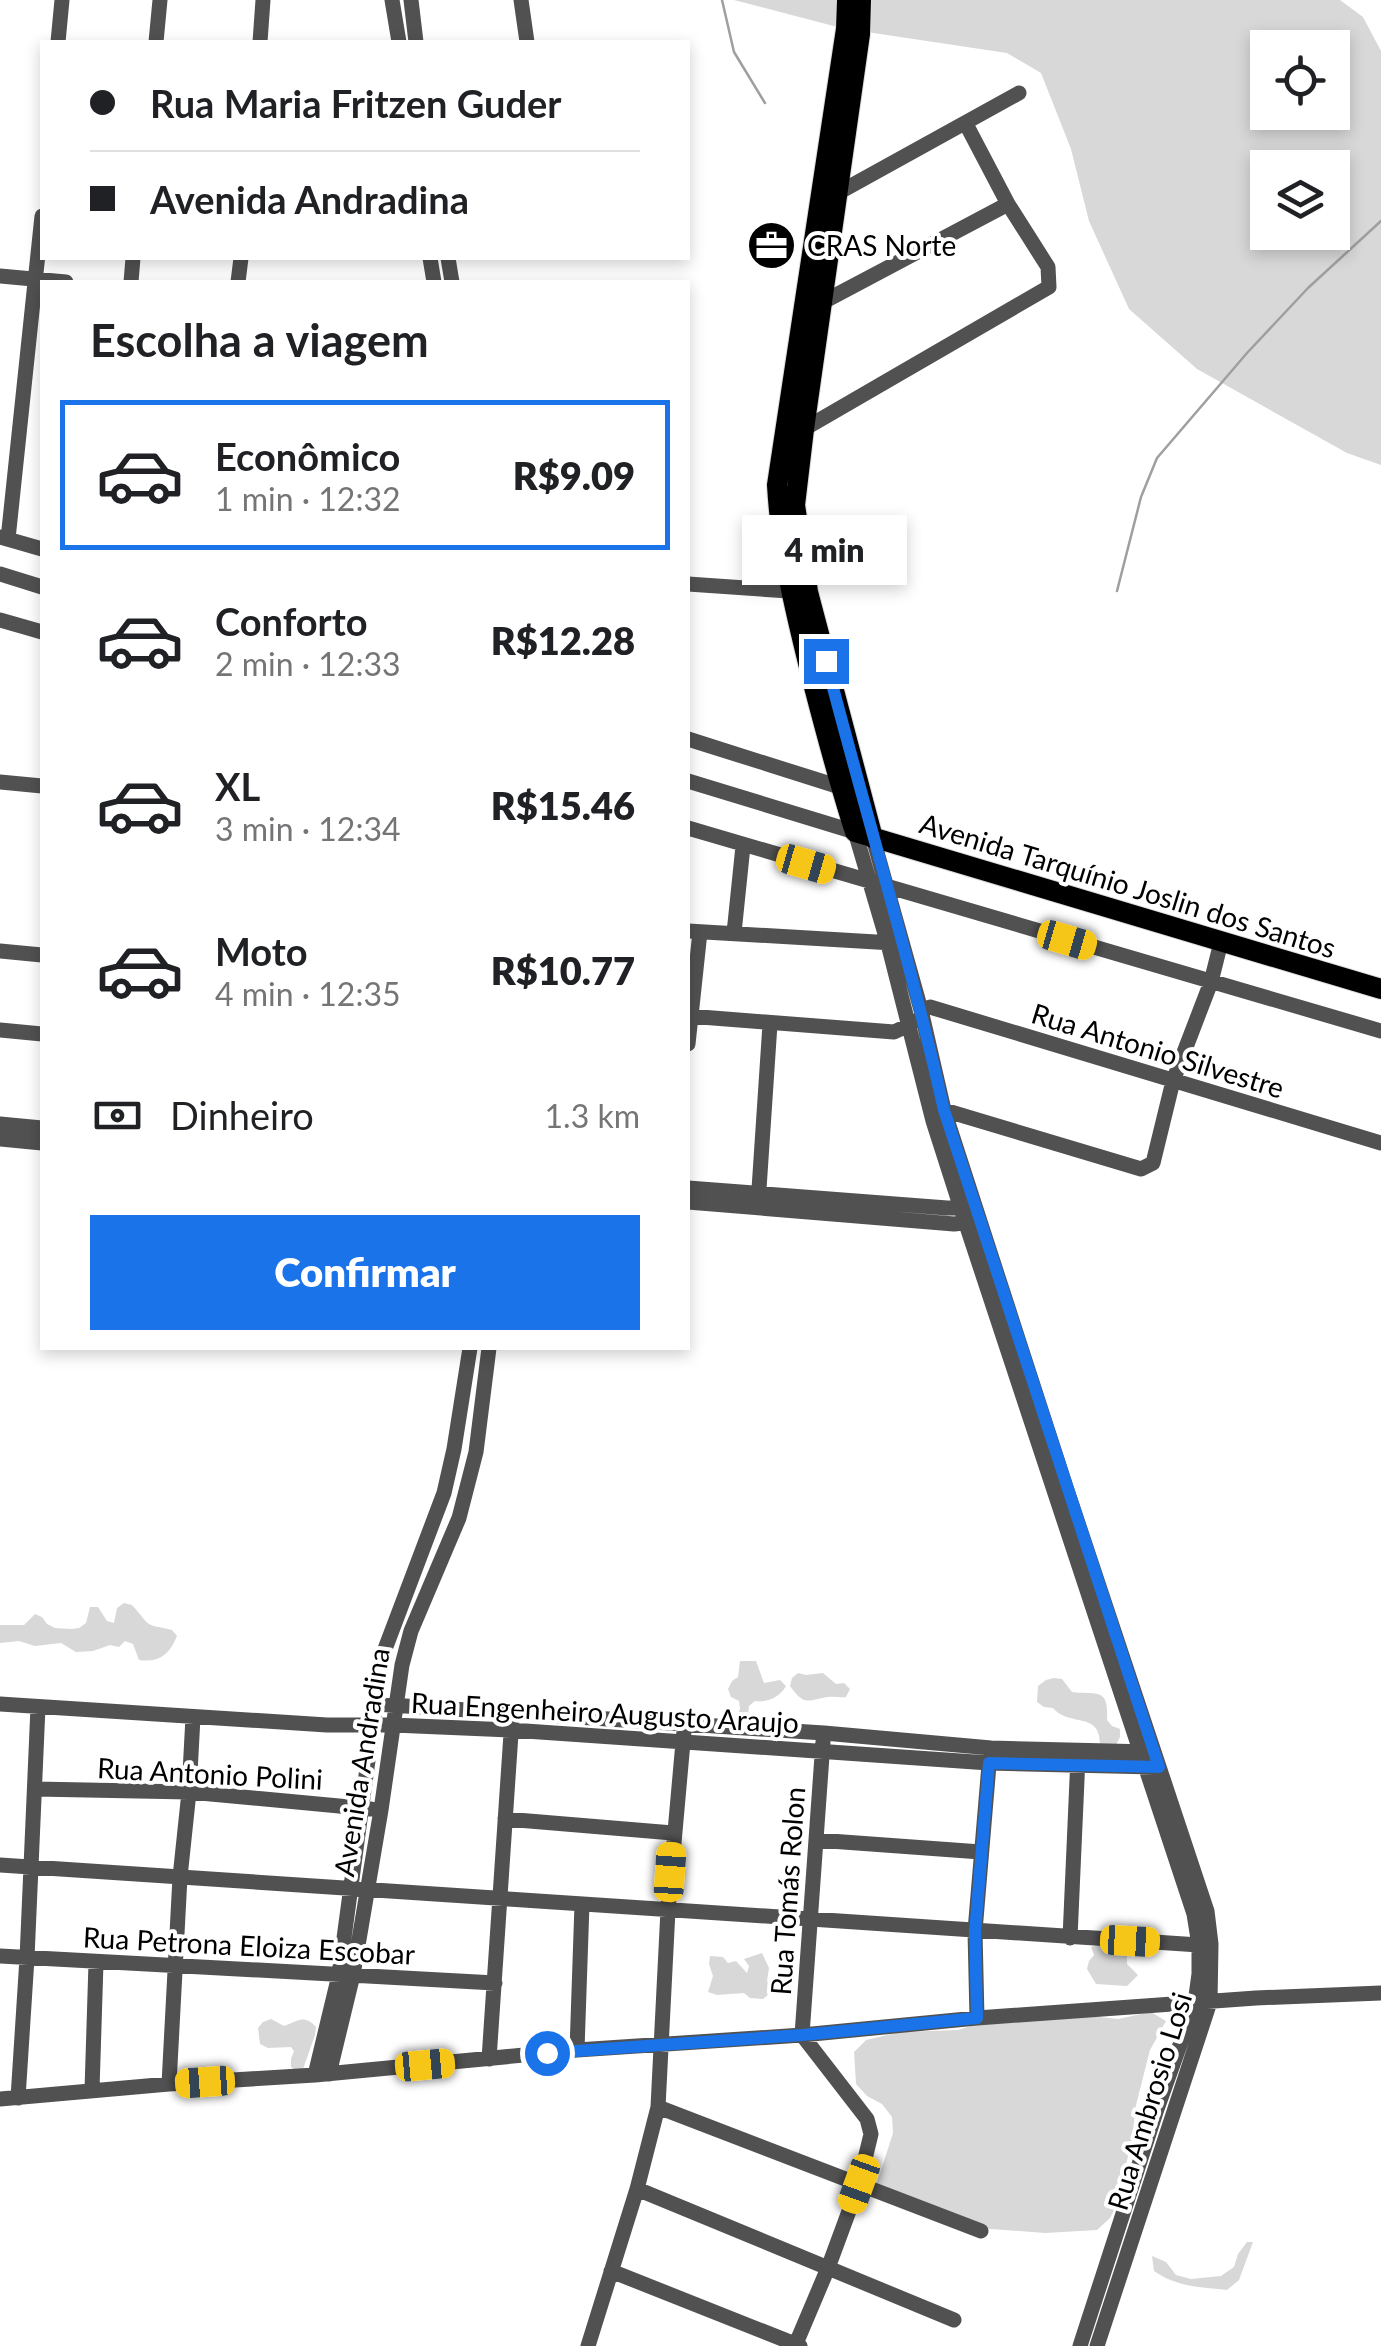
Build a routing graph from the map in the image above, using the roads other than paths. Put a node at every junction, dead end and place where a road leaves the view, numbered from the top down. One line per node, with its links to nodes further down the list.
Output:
1 (62, 0): 9 (street)
2 (160, 0): 10 (street)
3 (263, 0): 11 (street)
4 (392, 0): 12 (street)
5 (411, 0): 13 (street)
6 (521, 0): 14 (street)
7 (846, 0): 19 (main road)
8 (861, 0): 17 (main road)
9 (58, 40)
10 (156, 40)
11 (260, 40)
12 (399, 40)
13 (416, 40)
14 (527, 40)
15 (1019, 93): 16 (street)
16 (966, 124): 17 (street); 18 (street)
17 (838, 193): 19 (main road)
18 (1008, 204): 24 (street); 26 (street)
19 (825, 221): 24 (main road); 25 (main road)
20 (40, 242): 22 (street)
21 (0, 276): 22 (street)
22 (37, 280): 23 (street); 27 (street)
23 (40, 280)
24 (823, 302): 25 (main road)
25 (807, 342): 26 (main road); 34 (main road)
26 (804, 429): 43 (main road)
27 (4, 538): 28 (street)
28 (40, 548)
29 (0, 574): 32 (street)
30 (690, 576): 33 (street)
31 (690, 584): 33 (street)
32 (40, 585)
33 (763, 586): 34 (street)
34 (789, 587): 41 (main road)
35 (0, 620): 36 (street)
36 (40, 631)
37 (690, 740): 41 (street)
38 (690, 781): 43 (street, Avenida Tarquínio Joslin dos Santos)
39 (0, 782): 40 (street)
40 (40, 786)
41 (840, 787): 43 (main road)
42 (690, 829): 44 (street)
43 (864, 835): 45 (street); 46 (street); 49 (main road, Avenida Tarquínio Joslin dos Santos)
44 (743, 846): 45 (street); 48 (street)
45 (870, 881): 46 (street); 50 (street)
46 (886, 887): 50 (street); 53 (street)
47 (694, 931): 48 (street); 55 (street)
48 (734, 932): 50 (street)
49 (1222, 942): 53 (street); 54 (main road, Avenida Tarquínio Joslin dos Santos)
50 (895, 943): 56 (street, Rua Ambrosio Losi); 59 (street, Rua Ambrosio Losi)
51 (0, 951): 52 (street)
52 (40, 955)
53 (1211, 982): 61 (street); 63 (street)
54 (1381, 989)
55 (690, 999)
56 (921, 1010): 59 (street); 63 (street, Rua Antonio Silvestre); 64 (street, Rua Ambrosio Losi)
57 (690, 1016): 58 (street)
58 (770, 1024): 59 (street); 71 (street)
59 (910, 1025): 73 (street, Rua Ambrosio Losi)
60 (0, 1030): 62 (street)
61 (1381, 1031)
62 (40, 1034)
63 (1173, 1080): 64 (street); 69 (street, Rua Antonio Silvestre)
64 (944, 1110): 73 (street, Rua Ambrosio Losi)
65 (0, 1124): 66 (street)
66 (40, 1128)
67 (0, 1139): 68 (street)
68 (40, 1143)
69 (1381, 1143)
70 (690, 1188): 71 (street)
71 (758, 1201): 72 (street); 73 (street)
72 (690, 1202)
73 (970, 1215): 89 (street, Rua Ambrosio Losi)
74 (470, 1350): 77 (street)
75 (489, 1350): 78 (street, Avenida Andradina)
76 (0, 1704): 79 (street, Rua Engenheiro Augusto Araujo)
77 (376, 1704): 78 (street); 82 (street)
78 (397, 1706): 81 (street); 83 (street, Avenida Andradina)
79 (38, 1707): 80 (street, Rua Engenheiro Augusto Araujo); 90 (street)
80 (193, 1717): 82 (street, Rua Engenheiro Augusto Araujo); 91 (street)
81 (512, 1722): 83 (street, Rua Engenheiro Augusto Araujo); 84 (street, Rua Engenheiro Augusto Araujo); 94 (street)
82 (372, 1724): 83 (street, Rua Engenheiro Augusto Araujo); 92 (street)
83 (394, 1724): 93 (street, Avenida Andradina)
84 (684, 1732): 85 (street); 86 (street, Rua Engenheiro Augusto Araujo); 95 (street)
85 (824, 1733): 86 (street, Rua Tomás Rolon); 87 (street)
86 (822, 1751): 87 (street, Rua Engenheiro Augusto Araujo); 96 (street, Rua Tomás Rolon)
87 (990, 1755): 88 (street, Rua Engenheiro Augusto Araujo); 97 (street)
88 (1078, 1759): 89 (street, Rua Engenheiro Augusto Araujo); 107 (street)
89 (1150, 1760): 108 (street, Rua Ambrosio Losi); 116 (street, Rua Ambrosio Losi)
90 (36, 1789): 91 (street, Rua Antonio Polini); 99 (street)
91 (189, 1792): 92 (street, Rua Antonio Polini); 100 (street)
92 (362, 1808): 93 (street, Rua Antonio Polini); 101 (street)
93 (382, 1810): 101 (street, Avenida Andradina)
94 (505, 1819): 95 (street); 102 (street)
95 (673, 1833): 104 (street)
96 (816, 1840): 97 (street); 105 (street, Rua Tomás Rolon)
97 (982, 1852): 106 (street)
98 (0, 1865): 99 (street)
99 (32, 1867): 100 (street); 110 (street)
100 (180, 1877): 101 (street); 112 (street)
101 (360, 1890): 102 (street); 113 (street, Avenida Andradina)
102 (500, 1898): 103 (street); 114 (street)
103 (582, 1904): 104 (street); 120 (street)
104 (668, 1910): 105 (street); 119 (street)
105 (809, 1920): 106 (street); 118 (street, Rua Tomás Rolon)
106 (975, 1932): 107 (street); 117 (street)
107 (1070, 1938): 108 (street)
108 (1198, 1945): 116 (street, Rua Ambrosio Losi)
109 (0, 1956): 110 (street, Rua Petrona Eloiza Escobar)
110 (27, 1958): 111 (street, Rua Petrona Eloiza Escobar); 125 (street)
111 (96, 1963): 112 (street, Rua Petrona Eloiza Escobar); 124 (street)
112 (175, 1967): 113 (street, Rua Petrona Eloiza Escobar); 123 (street)
113 (347, 1975): 114 (street, Rua Petrona Eloiza Escobar); 122 (street, Avenida Andradina)
114 (495, 1983): 121 (street)
115 (1381, 1994): 116 (street)
116 (1203, 2002): 117 (street); 136 (street, Rua Ambrosio Losi); 137 (street, Rua Ambrosio Losi)
117 (977, 2018): 118 (street)
118 (802, 2035): 119 (street); 128 (street)
119 (661, 2045): 120 (street); 127 (street)
120 (576, 2050): 121 (street)
121 (489, 2060): 122 (street)
122 (322, 2075): 123 (street)
123 (168, 2084): 124 (street)
124 (92, 2090): 125 (street)
125 (18, 2098): 126 (street)
126 (0, 2099)
127 (658, 2108): 128 (street); 129 (street)
128 (859, 2184): 130 (street); 131 (street)
129 (637, 2189): 131 (street); 132 (street)
130 (981, 2231)
131 (828, 2268): 133 (street); 134 (street)
132 (612, 2271): 134 (street); 135 (street)
133 (954, 2320)
134 (797, 2345)
135 (588, 2346)
136 (1080, 2346)
137 (1097, 2346)

